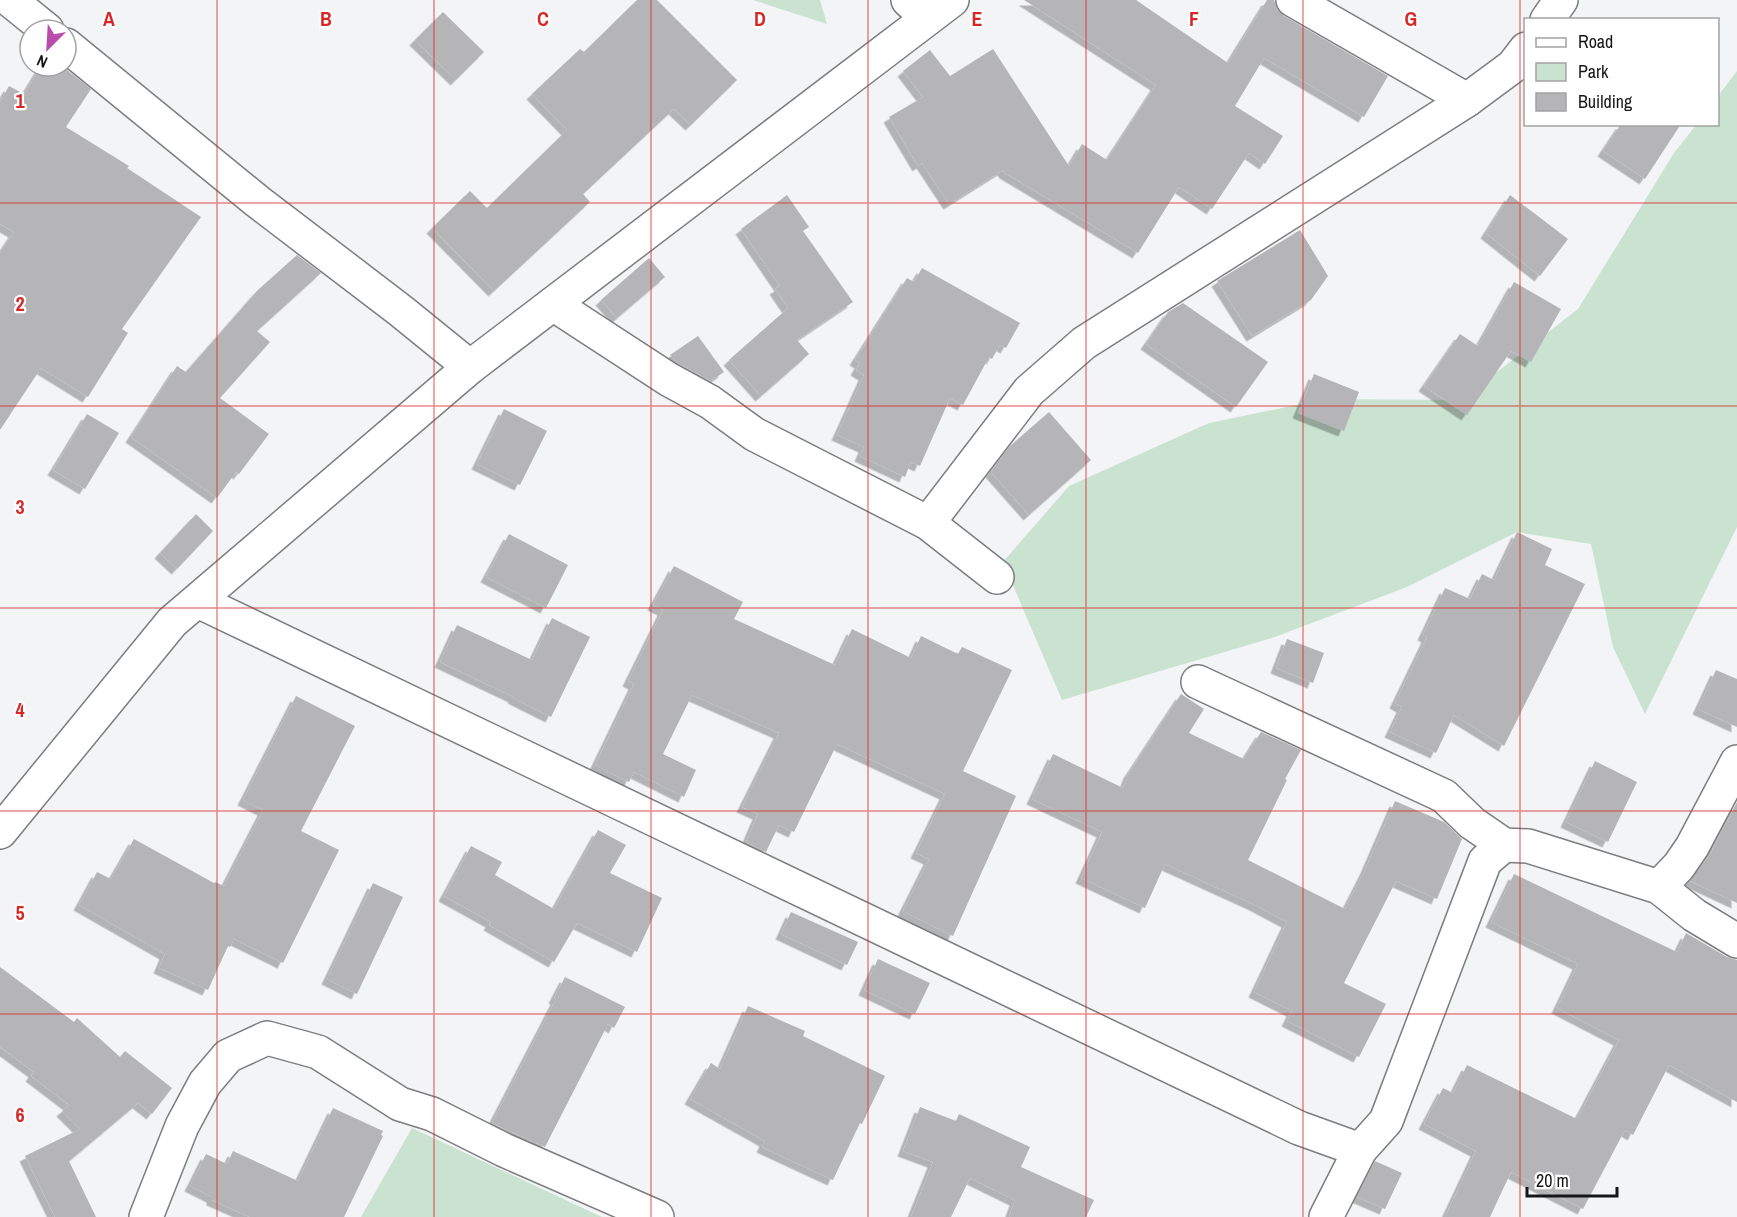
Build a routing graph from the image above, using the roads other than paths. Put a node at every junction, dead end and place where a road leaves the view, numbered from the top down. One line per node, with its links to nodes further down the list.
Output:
1 (10, 0): 5 (street)
2 (1293, 0): 9 (street)
3 (1561, 0): 6 (street)
4 (930, 6): 10 (street)
5 (32, 18)
6 (1548, 18)
7 (1524, 52): 9 (street)
8 (78, 55): 11 (street)
9 (1467, 100): 12 (street)
10 (554, 304): 11 (street); 12 (street)
11 (470, 367): 14 (street)
12 (928, 523): 13 (street)
13 (997, 577)
14 (198, 601): 17 (street); 21 (street)
15 (1198, 682): 18 (street)
16 (1737, 762): 19 (street)
17 (0, 832)
18 (1504, 845): 19 (street); 21 (street)
19 (1659, 887): 20 (street)
20 (1737, 941)
21 (1360, 1150): 24 (street)
22 (146, 1217): 23 (street)
23 (657, 1217)
24 (1326, 1217)

